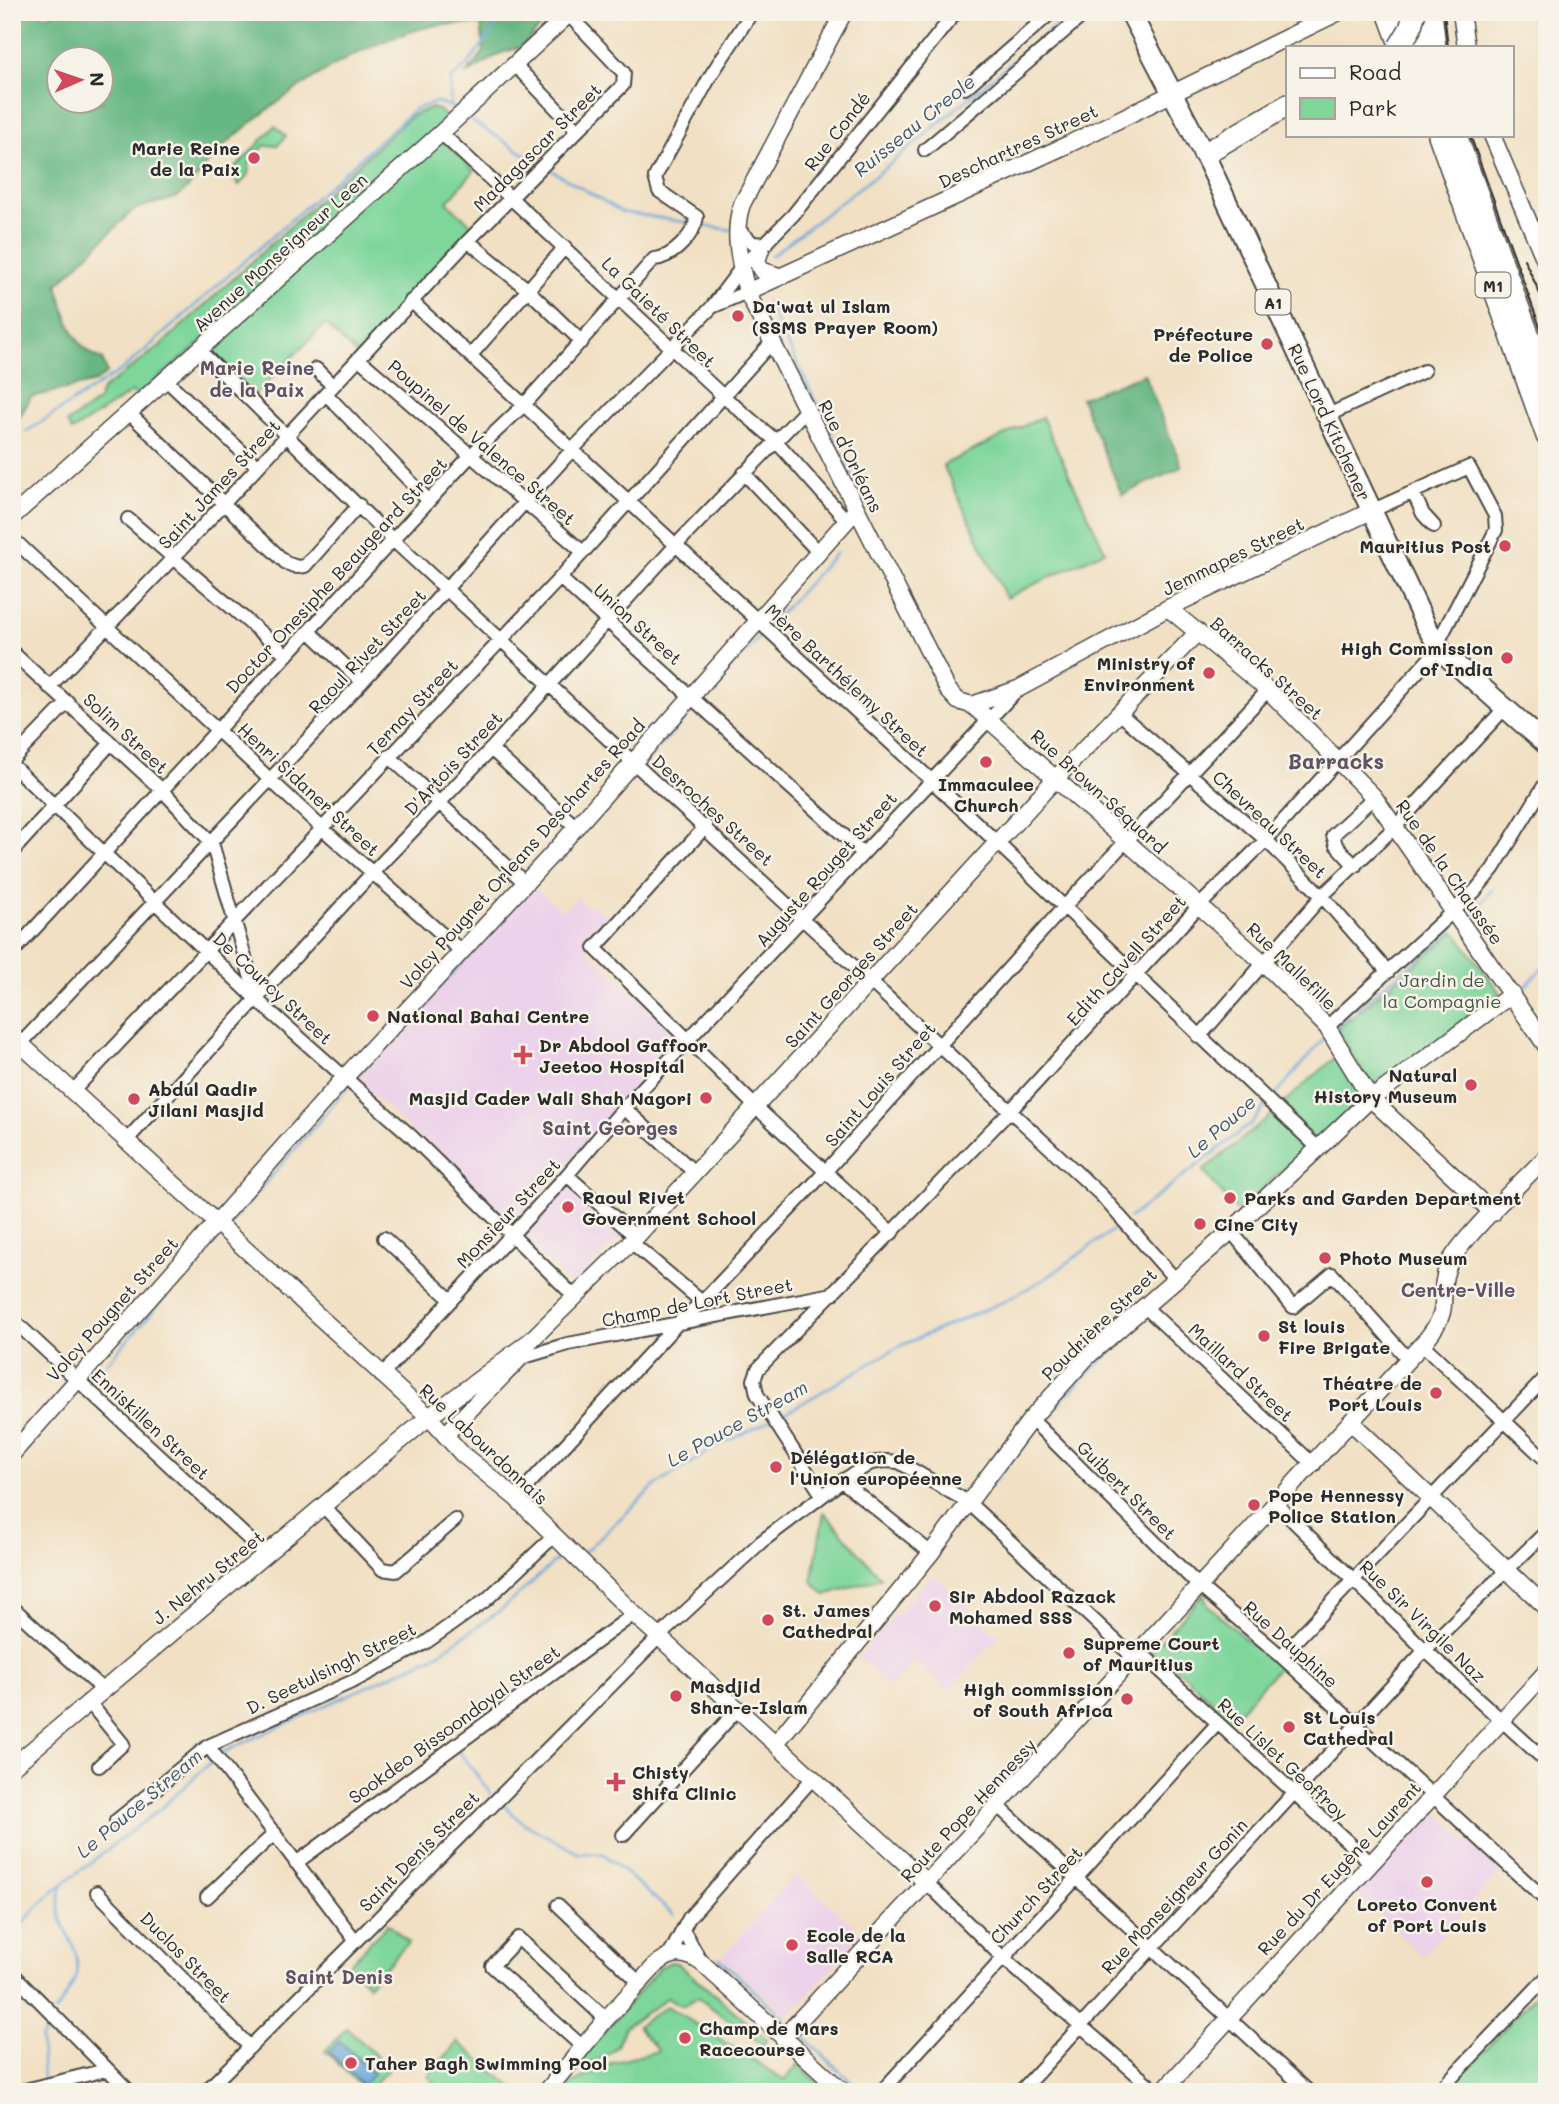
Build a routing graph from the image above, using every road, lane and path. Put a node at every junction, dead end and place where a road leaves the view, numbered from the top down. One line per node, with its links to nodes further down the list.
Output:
1 (752, 12): 41 (street, Doctor Onesiphe Beaugeard Street)
2 (844, 12): 32 (main road, Rue d'Orléans)
3 (956, 12): 34 (street, Rue Condé)
4 (1052, 12): 21 (street)
5 (1087, 12): 29 (street)
6 (1130, 12): 22 (main road, Rue Lord Kitchener / A1)
7 (1339, 12): 22 (main road, Deschartres Street)
8 (1388, 12): 14 (highway)
9 (1395, 12): 16 (highway)
10 (1413, 12): 15 (highway, bridge); 17 (highway)
11 (1431, 12): 18 (highway)
12 (1461, 12): 19 (main road)
13 (570, 13): 20 (main road, Avenue Monseigneur Leen); 24 (street, Madagascar Street)
14 (1400, 46)
15 (1400, 46)
16 (1407, 46)
17 (1423, 46)
18 (1434, 46)
19 (1466, 46)
20 (515, 65): 24 (street); 25 (main road, Avenue Monseigneur Leen)
21 (965, 88)
22 (1174, 94): 30 (main road, Rue Lord Kitchener / A1); 38 (main road, Deschartres Street)
23 (1286, 106): 30 (highway)
24 (577, 130): 31 (street, Madagascar Street)
25 (442, 133): 31 (street, La Gaieté Street); 47 (main road, Avenue Monseigneur Leen)
26 (1439, 136): 60 (highway, M1)
27 (1456, 136): 53 (highway, M1)
28 (1492, 136): 36 (main road)
29 (925, 150)
30 (1204, 154): 59 (main road, Rue Lord Kitchener / A1)
31 (512, 199): 33 (street, Madagascar Street); 35 (street, La Gaieté Street)
32 (736, 227): 34 (street); 37 (main road, Rue d'Orléans)
33 (468, 241): 39 (street); 42 (street, Madagascar Street)
34 (763, 246): 37 (street, Rue Condé); 38 (main road)
35 (565, 247): 39 (street); 41 (street, La Gaieté Street)
36 (1547, 265)
37 (741, 268): 40 (main road, Rue d'Orléans); 43 (street, Raoul Rivet Street)
38 (779, 276): 40 (main road, Deschartres Street)
39 (527, 289): 45 (street); 48 (street)
40 (747, 292): 43 (street, Deschartres Street); 44 (main road, Rue d'Orléans)
41 (620, 297): 45 (street, Doctor Onesiphe Beaugeard Street); 46 (street, La Gaieté Street)
42 (411, 302): 48 (street, Mère Barthélemy Street); 49 (street, Saint James Street)
43 (711, 308): 46 (street, Raoul Rivet Street)
44 (773, 341): 55 (street, Ternay Street); 57 (main road, Rue d'Orléans)
45 (582, 342): 56 (street, Doctor Onesiphe Beaugeard Street)
46 (671, 348): 55 (street, La Gaieté Street); 63 (street, Raoul Rivet Street)
47 (199, 351): 52 (main road, Avenue Monseigneur Leen); 61 (street, Desroches Street)
48 (471, 355): 56 (street, Mère Barthélemy Street)
49 (359, 359): 54 (street, Saint James Street); 64 (street, Poupinel de Valence Street)
50 (316, 369): 54 (street)
51 (1424, 371): 59 (street)
52 (165, 379): 58 (main road, Avenue Monseigneur Leen); 65 (street)
53 (1547, 386)
54 (330, 390): 61 (street, Saint James Street); 69 (street)
55 (723, 397): 62 (street, La Gaieté Street); 71 (street, Ternay Street)
56 (524, 405): 63 (street, Mère Barthélemy Street); 64 (street, Doctor Onesiphe Beaugeard Street)
57 (807, 409): 62 (street, D'Artois Street); 75 (main road, Rue d'Orléans)
58 (128, 412): 72 (street); 76 (main road, Avenue Monseigneur Leen)
59 (1326, 416): 74 (main road, Rue Lord Kitchener / A1)
60 (1547, 436)
61 (285, 438): 65 (street, Saint James Street); 73 (street, Desroches Street)
62 (775, 440): 67 (street, D'Artois Street); 75 (street, La Gaieté Street)
63 (572, 450): 70 (street, Raoul Rivet Street); 71 (street, Mère Barthélemy Street)
64 (472, 454): 69 (street, Doctor Onesiphe Beaugeard Street); 70 (street, Poupinel de Valence Street)
65 (258, 467): 72 (street, Saint James Street)
66 (1469, 467): 68 (street, Jemmapes Street); 96 (street, Edith Cavell Street)
67 (744, 473): 83 (street, D'Artois Street); 85 (street)
68 (1413, 492): 74 (street, Jemmapes Street); 78 (street)
69 (429, 501): 82 (street, Doctor Onesiphe Beaugeard Street)
70 (524, 502): 84 (street, Poupinel de Valence Street); 88 (street, Raoul Rivet Street)
71 (627, 502): 83 (street, Mère Barthélemy Street); 84 (street, Ternay Street)
72 (225, 503): 73 (street); 86 (street, Saint James Street)
73 (359, 505): 82 (street, Desroches Street)
74 (1371, 511): 89 (main road, Jemmapes Street); 96 (main road, Rue Lord Kitchener / A1)
75 (851, 516): 79 (main road, Rue d'Orléans); 81 (main road, Volcy Pougnet Orleans Deschartes Road)
76 (12, 517)
77 (128, 519): 86 (street)
78 (1434, 526)
79 (867, 534): 81 (main road); 106 (main road, Rue d'Orléans)
80 (12, 538): 92 (street, Henri Sidaner Street)
81 (833, 538): 85 (main road, Volcy Pougnet Orleans Deschartes Road)
82 (393, 540): 88 (street, Desroches Street); 93 (street, Doctor Onesiphe Beaugeard Street)
83 (676, 545): 90 (street, D'Artois Street); 91 (street, Mère Barthélemy Street)
84 (583, 552): 87 (street, Ternay Street)
85 (819, 553): 91 (main road, Volcy Pougnet Orleans Deschartes Road)
86 (174, 558): 92 (street, Saint James Street); 98 (street)
87 (560, 578): 90 (street, Union Street); 95 (street, Ternay Street)
88 (448, 590): 95 (street, Desroches Street); 99 (street, Raoul Rivet Street)
89 (1168, 608): 94 (main road, Barracks Street); 102 (main road, Jemmapes Street)
90 (607, 621): 100 (street, D'Artois Street); 105 (street, Union Street)
91 (758, 622): 105 (main road, Volcy Pougnet Orleans Deschartes Road); 121 (street, Mère Barthélemy Street)
92 (106, 627): 101 (street, Saint James Street); 110 (street, Henri Sidaner Street)
93 (310, 632): 98 (street, Doctor Onesiphe Beaugeard Street); 99 (street)
94 (1198, 632): 103 (main road, Barracks Street); 108 (main road, Saint Georges Street)
95 (501, 638): 100 (street, Desroches Street); 114 (street, Ternay Street)
96 (1438, 644): 107 (main road, A1); 115 (street, Edith Cavell Street)
97 (12, 652): 101 (street, Solim Street)
98 (287, 655): 110 (street, Doctor Onesiphe Beaugeard Street)
99 (362, 682): 120 (street, Raoul Rivet Street)
100 (549, 685): 113 (street, D'Artois Street); 117 (street, Desroches Street)
101 (49, 687): 104 (street, Solim Street)
102 (1018, 689): 106 (main road, Jemmapes Street); 109 (street, Jemmapes Street)
103 (1268, 690): 115 (main road, Barracks Street); 118 (street, Saint Louis Street)
104 (68, 702): 111 (street, Solim Street); 116 (street)
105 (697, 702): 117 (main road, Volcy Pougnet Orleans Deschartes Road); 137 (street, Union Street)
106 (972, 705): 109 (main road, Rue Brown-Séquard)
107 (1504, 709): 112 (main road, A1); 128 (street)
108 (1118, 712): 118 (street, Chevreau Street); 119 (main road, Saint Georges Street)
109 (987, 718): 119 (main road, Rue Brown-Séquard); 121 (street, Auguste Rouget Street)
110 (217, 729): 120 (street, Henri Sidaner Street); 123 (street, Doctor Onesiphe Beaugeard Street)
111 (111, 743): 123 (street, Solim Street); 125 (street)
112 (1547, 745)
113 (491, 749): 126 (street, D'Artois Street); 129 (street)
114 (389, 756): 126 (street); 130 (street, Ternay Street)
115 (1338, 760): 124 (main road, Rue de la Chaussée); 131 (street, Edith Cavell Street)
116 (12, 763): 125 (street, De Courcy Street)
117 (639, 767): 127 (street, Desroches Street); 129 (main road, Volcy Pougnet Orleans Deschartes Road)
118 (1189, 774): 131 (street, Chevreau Street); 132 (street, Saint Louis Street)
119 (1057, 777): 132 (main road, Rue Brown-Séquard); 134 (main road, Saint Georges Street)
120 (271, 778): 130 (street, Henri Sidaner Street); 133 (street, Raoul Rivet Street)
121 (931, 780): 134 (street, Mère Barthélemy Street); 137 (street, Auguste Rouget Street)
122 (1547, 781): 145 (street)
123 (162, 790): 133 (street, Solim Street); 136 (street, Doctor Onesiphe Beaugeard Street)
124 (1374, 797): 128 (main road, Rue de la Chaussée); 138 (street)
125 (54, 805): 135 (street); 136 (street, De Courcy Street)
126 (438, 805): 139 (street, D'Artois Street); 140 (street)
127 (706, 826): 146 (street, Desroches Street); 159 (street)
128 (1396, 826): 138 (street); 145 (main road, Rue de la Chaussée)
129 (576, 827): 140 (main road, Volcy Pougnet Orleans Deschartes Road)
130 (324, 830): 139 (street, Henri Sidaner Street); 147 (street, Ternay Street)
131 (1266, 840): 141 (street, Chevreau Street); 144 (street, Edith Cavell Street)
132 (1126, 841): 143 (street, Saint Louis Street); 144 (main road, Rue Brown-Séquard)
133 (212, 843): 142 (street, Raoul Rivet Street); 147 (street)
134 (996, 844): 143 (street, Mère Barthélemy Street); 154 (main road, Saint Georges Street)
135 (12, 852)
136 (104, 852): 142 (street, De Courcy Street); 150 (street, Doctor Onesiphe Beaugeard Street)
137 (863, 853): 146 (street, Auguste Rouget Street)
138 (1355, 866): 141 (street)
139 (373, 872): 148 (street, Henri Sidaner Street); 156 (street, D'Artois Street)
140 (524, 882): 148 (main road, Volcy Pougnet Orleans Deschartes Road)
141 (1322, 896): 151 (street); 152 (street, Chevreau Street)
142 (153, 901): 149 (street, De Courcy Street); 160 (street, Raoul Rivet Street)
143 (1063, 907): 153 (street, Mère Barthélemy Street); 161 (street, Saint Louis Street)
144 (1198, 907): 151 (main road, Rue Mallefille); 153 (street, Edith Cavell Street)
145 (1454, 912): 152 (street); 155 (main road, Rue de la Chaussée)
146 (805, 918): 154 (street, Desroches Street); 159 (street, Auguste Rouget Street)
147 (236, 922): 149 (street, Ternay Street); 156 (street)
148 (460, 950): 163 (main road, Volcy Pougnet Orleans Deschartes Road)
149 (207, 951): 156 (street, De Courcy Street); 164 (street, Ternay Street)
150 (12, 953)
151 (1265, 964): 157 (main road, Rue Mallefille); 158 (street)
152 (1388, 972): 157 (street)
153 (1137, 976): 158 (street, Mère Barthélemy Street); 168 (street, Edith Cavell Street)
154 (872, 980): 161 (street, Desroches Street); 166 (main road, Saint Georges Street)
155 (1514, 997): 162 (main road, Rue de la Chaussée); 165 (main road, Poudrière Street)
156 (257, 1000): 163 (street, De Courcy Street); 169 (street, D'Artois Street)
157 (1327, 1027): 165 (main road, Rue Mallefille)
158 (1199, 1037): 170 (street, Mère Barthélemy Street)
159 (688, 1041): 166 (street); 167 (street, Monsieur Street)
160 (15, 1044): 164 (main road, Rue Labourdonnais)
161 (939, 1044): 168 (street, Desroches Street); 172 (street, Saint Louis Street)
162 (1547, 1047)
163 (349, 1081): 176 (main road, Volcy Pougnet Orleans Deschartes Road); 177 (street, De Courcy Street)
164 (72, 1093): 169 (main road, Rue Labourdonnais)
165 (1371, 1099): 170 (main road, Poudrière Street); 175 (main road, Rue Mallefille)
166 (755, 1107): 172 (street); 173 (main road, Saint Georges Street)
167 (624, 1108): 173 (street); 174 (street, Monsieur Street)
168 (1010, 1110): 178 (street, Edith Cavell Street); 182 (street, Desroches Street)
169 (125, 1142): 176 (main road, Rue Labourdonnais)
170 (1317, 1147): 179 (main road, Poudrière Street)
171 (1547, 1156): 175 (main road, Route Pope Hennessy)
172 (825, 1172): 178 (street); 186 (street, Saint Louis Street)
173 (695, 1173): 181 (main road, Saint Georges Street)
174 (567, 1175): 177 (street, Monsieur Street); 181 (street)
175 (1493, 1213): 192 (main road, Route Pope Hennessy)
176 (215, 1224): 195 (main road, Rue Labourdonnais); 197 (main road, Volcy Pougnet Street)
177 (513, 1233): 184 (street, De Courcy Street); 185 (street, Monsieur Street)
178 (892, 1233): 183 (street, Edith Cavell Street)
179 (1233, 1234): 182 (main road, Poudrière Street); 194 (street)
180 (384, 1238): 185 (street)
181 (634, 1239): 184 (main road, Saint Georges Street); 186 (street)
182 (1174, 1278): 187 (main road, Poudrière Street)
183 (833, 1294): 189 (street, Champ de Lort Street); 208 (street, Edith Cavell Street)
184 (575, 1297): 190 (main road, Saint Georges Street)
185 (451, 1300): 195 (street, Monsieur Street)
186 (702, 1303): 189 (street, Saint Louis Street)
187 (1143, 1306): 200 (main road, Poudrière Street); 206 (street, Maillard Street)
188 (12, 1319): 197 (street, Enniskillen Street)
189 (677, 1324): 191 (street, Champ de Lort Street); 210 (street, Saint Louis Street)
190 (546, 1325): 191 (street); 193 (main road, Saint Georges Street)
191 (568, 1344): 193 (street, Champ de Lort Street)
192 (1422, 1344): 194 (main road, Route Pope Hennessy); 201 (street)
193 (527, 1349): 198 (main road, Saint Georges Street)
194 (1408, 1359): 202 (main road, Route Pope Hennessy)
195 (381, 1376): 199 (main road, Rue Labourdonnais)
196 (1547, 1376): 201 (street)
197 (77, 1378): 204 (main road, Volcy Pougnet Street); 218 (street, Enniskillen Street)
198 (484, 1386): 199 (main road, Saint Georges Street); 203 (main road, Saint Georges Street)
199 (429, 1418): 203 (main road, Rue Labourdonnais); 213 (main road, J. Nehru Street)
200 (1031, 1419): 211 (main road, Poudrière Street); 221 (street, Guibert Street)
201 (1505, 1421): 205 (street); 209 (street)
202 (1352, 1423): 206 (main road, Route Pope Hennessy); 209 (main road)
203 (445, 1435): 210 (main road, Rue Labourdonnais)
204 (12, 1454)
205 (1547, 1461)
206 (1314, 1465): 212 (main road, Route Pope Hennessy)
207 (842, 1481): 208 (street, Saint Denis Street); 211 (street, Saint Denis Street); 217 (street)
208 (822, 1495): 225 (street, Saint Denis Street)
209 (1430, 1497): 219 (main road); 220 (street)
210 (516, 1498): 216 (main road, Rue Labourdonnais)
211 (968, 1503): 217 (main road, Poudrière Street); 227 (street, Rue Lislet Geoffroy)
212 (1276, 1504): 220 (street, Rue Sir Virgile Naz); 221 (main road, Route Pope Hennessy)
213 (324, 1507): 214 (street); 218 (main road, J. Nehru Street)
214 (455, 1520)
215 (1547, 1531): 219 (street, Rue Monseigneur Gonin)
216 (553, 1536): 224 (main road, Rue Labourdonnais); 237 (street, D. Seetulsingh Street)
217 (931, 1553): 236 (main road, Poudrière Street)
218 (266, 1555): 230 (main road, J. Nehru Street)
219 (1506, 1570): 223 (main road); 226 (street, Rue Monseigneur Gonin)
220 (1353, 1578): 226 (street, Rue Sir Virgile Naz); 228 (street)
221 (1198, 1585): 227 (main road, Route Pope Hennessy); 228 (street, Rue Dauphine)
222 (12, 1606): 230 (street)
223 (1547, 1608)
224 (634, 1614): 225 (main road, Rue Labourdonnais); 248 (street, Sookdeo Bissoondoyal Street)
225 (660, 1636): 225 (street, Saint Denis Street); 232 (main road, Rue Labourdonnais); 257 (street, Saint Denis Street)
226 (1425, 1650): 233 (street, Rue Sir Virgile Naz); 235 (street, Rue Monseigneur Gonin)
227 (1137, 1655): 234 (street, Rue Lislet Geoffroy); 244 (main road, Route Pope Hennessy)
228 (1281, 1656): 235 (street, Rue Dauphine)
229 (1547, 1671): 233 (main road, Rue du Dr Eugène Laurent)
230 (102, 1689): 231 (main road, J. Nehru Street)
231 (88, 1701): 239 (street); 240 (main road, J. Nehru Street)
232 (737, 1709): 236 (main road, Rue Labourdonnais); 247 (street)
233 (1502, 1719): 238 (street, Rue Sir Virgile Naz); 243 (main road, Rue du Dr Eugène Laurent)
234 (1218, 1723): 242 (street, Rue Lislet Geoffroy); 250 (street, Church Street)
235 (1355, 1726): 242 (street, Rue Monseigneur Gonin); 243 (street, Rue Dauphine)
236 (776, 1743): 241 (main road, Rue Labourdonnais)
237 (208, 1746): 245 (street, D. Seetulsingh Street); 246 (street)
238 (1547, 1762)
239 (99, 1766)
240 (12, 1768)
241 (813, 1778): 251 (main road, Rue Labourdonnais); 256 (street)
242 (1293, 1794): 249 (street, Rue Lislet Geoffroy); 258 (street, Rue Monseigneur Gonin)
243 (1432, 1796): 249 (main road, Rue du Dr Eugène Laurent); 254 (street, Rue Dauphine)
244 (998, 1806): 250 (street); 251 (main road, Route Pope Hennessy)
245 (116, 1821)
246 (275, 1833): 248 (street); 253 (street)
247 (623, 1835)
248 (296, 1863): 257 (street)
249 (1371, 1863): 265 (main road, Rue du Dr Eugène Laurent)
250 (1076, 1878): 258 (street); 260 (street, Church Street)
251 (927, 1883): 260 (street); 268 (main road, Route Pope Hennessy)
252 (97, 1892): 269 (street, Duclos Street)
253 (207, 1897)
254 (1547, 1901)
255 (558, 1905): 264 (street)
256 (684, 1930): 259 (street); 261 (street)
257 (355, 1940): 269 (street, Saint Denis Street)
258 (1150, 1947): 265 (street); 267 (street, Rue Monseigneur Gonin)
259 (678, 1954): 261 (main road); 264 (main road)
260 (1002, 1957): 267 (street); 277 (street, Church Street)
261 (702, 1963): 268 (main road)
262 (12, 1973): 271 (street)
263 (1547, 1977): 281 (street)
264 (640, 1983): 266 (main road)
265 (1228, 2017): 279 (main road, Rue du Dr Eugène Laurent); 280 (street)
266 (606, 2019): 270 (main road); 270 (street)
267 (1079, 2025): 278 (street, Rue Monseigneur Gonin); 279 (street)
268 (783, 2038): 276 (main road)
269 (250, 2047): 274 (street, Saint Denis Street)
270 (584, 2048): 275 (main road)
271 (106, 2070): 272 (street); 273 (street)
272 (22, 2091)
273 (130, 2092)
274 (205, 2092)
275 (546, 2092)
276 (843, 2092)
277 (881, 2092)
278 (1020, 2092)
279 (1159, 2092)
280 (1309, 2092)
281 (1438, 2092)

